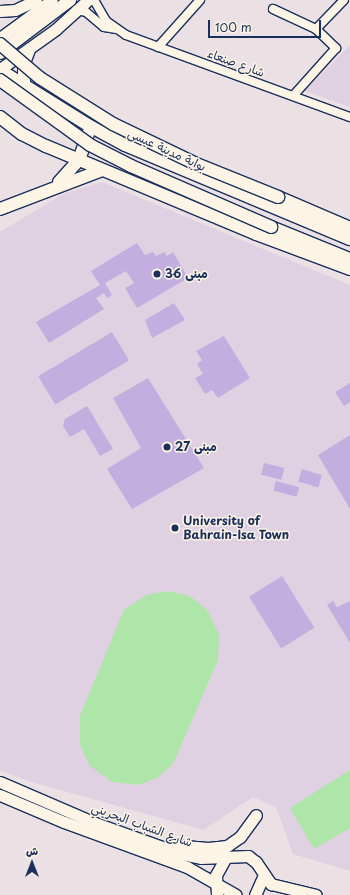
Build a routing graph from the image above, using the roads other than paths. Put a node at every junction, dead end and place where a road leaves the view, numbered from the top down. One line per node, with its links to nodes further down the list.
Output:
1 (36, 0): 9 (street)
2 (52, 0): 12 (street)
3 (88, 0): 7 (street)
4 (94, 0): 10 (street, شارع صنعاء)
5 (200, 0): 14 (street)
6 (344, 0): 11 (street)
7 (73, 5): 10 (street, شارع صنعاء); 15 (street); 16 (main road)
8 (273, 10): 11 (street)
9 (0, 12)
10 (116, 29): 14 (street, شارع صنعاء)
11 (316, 29): 20 (street)
12 (0, 38)
13 (0, 44): 28 (main road, بوابة مدينة عيسى, bridge)
14 (158, 47): 20 (street, شارع صنعاء)
15 (29, 50): 17 (street); 19 (main road)
16 (0, 54)
17 (0, 70): 19 (main road)
18 (0, 80): 30 (main road, bridge)
19 (24, 84): 23 (main road)
20 (293, 96): 22 (street, شارع صنعاء)
21 (0, 117): 24 (main road)
22 (350, 117)
23 (88, 126): 24 (main road); 29 (main road)
24 (79, 160): 25 (main road); 26 (main road)
25 (102, 170): 26 (main road); 31 (main road)
26 (53, 188): 27 (main road)
27 (0, 209)
28 (350, 228)
29 (350, 239)
30 (350, 259)
31 (350, 269)
32 (0, 782): 35 (street, شارع الشباب البحريني)
33 (0, 795): 38 (street, شارع الشباب البحريني)
34 (256, 815): 35 (street)
35 (116, 832): 36 (street, شارع الشباب البحريني)
36 (226, 857): 37 (street, شارع الشباب البحريني); 38 (street)
37 (264, 875): 41 (street); 42 (street, شارع الشباب البحريني)
38 (214, 882): 39 (street); 40 (street, شارع الشباب البحريني)
39 (217, 895)
40 (236, 895)
41 (255, 895)
42 (316, 895)

